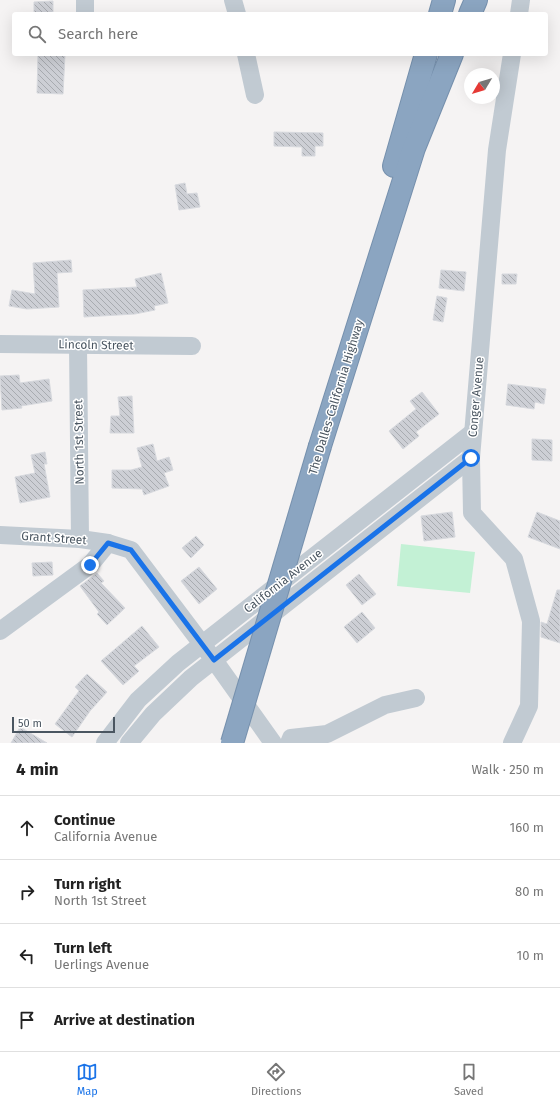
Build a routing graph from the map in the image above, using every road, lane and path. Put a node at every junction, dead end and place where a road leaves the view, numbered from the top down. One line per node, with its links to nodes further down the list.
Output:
1 (85, 0): 6 (street)
2 (234, 0): 7 (street)
3 (444, 0): 8 (highway)
4 (476, 0): 9 (highway)
5 (521, 0): 10 (street)
6 (84, 12)
7 (237, 12)
8 (441, 12)
9 (471, 12)
10 (519, 12)
11 (246, 56): 15 (street)
12 (425, 56): 20 (highway)
13 (451, 56): 20 (highway, The Dalles-California Highway)
14 (512, 56): 19 (street, Conger Avenue)
15 (255, 95)
16 (0, 344): 17 (street, Lincoln Street)
17 (78, 345): 18 (street, Lincoln Street); 23 (street, North 1st Street)
18 (192, 346)
19 (473, 432): 21 (street, Conger Avenue); 26 (street, California Avenue)
20 (320, 446): 31 (highway, The Dalles-California Highway, bridge)
21 (471, 458): 27 (street, California Avenue); 34 (street, Conger Avenue)
22 (0, 535): 23 (street, Grant Street)
23 (80, 539): 24 (street, Grant Street)
24 (108, 543): 25 (street); 26 (street)
25 (0, 631)
26 (202, 644): 27 (street); 29 (street, California Avenue)
27 (214, 660): 30 (street, California Avenue); 32 (street)
28 (416, 698): 33 (street)
29 (105, 743)
30 (129, 743)
31 (232, 743)
32 (273, 743)
33 (289, 743)
34 (512, 743)

